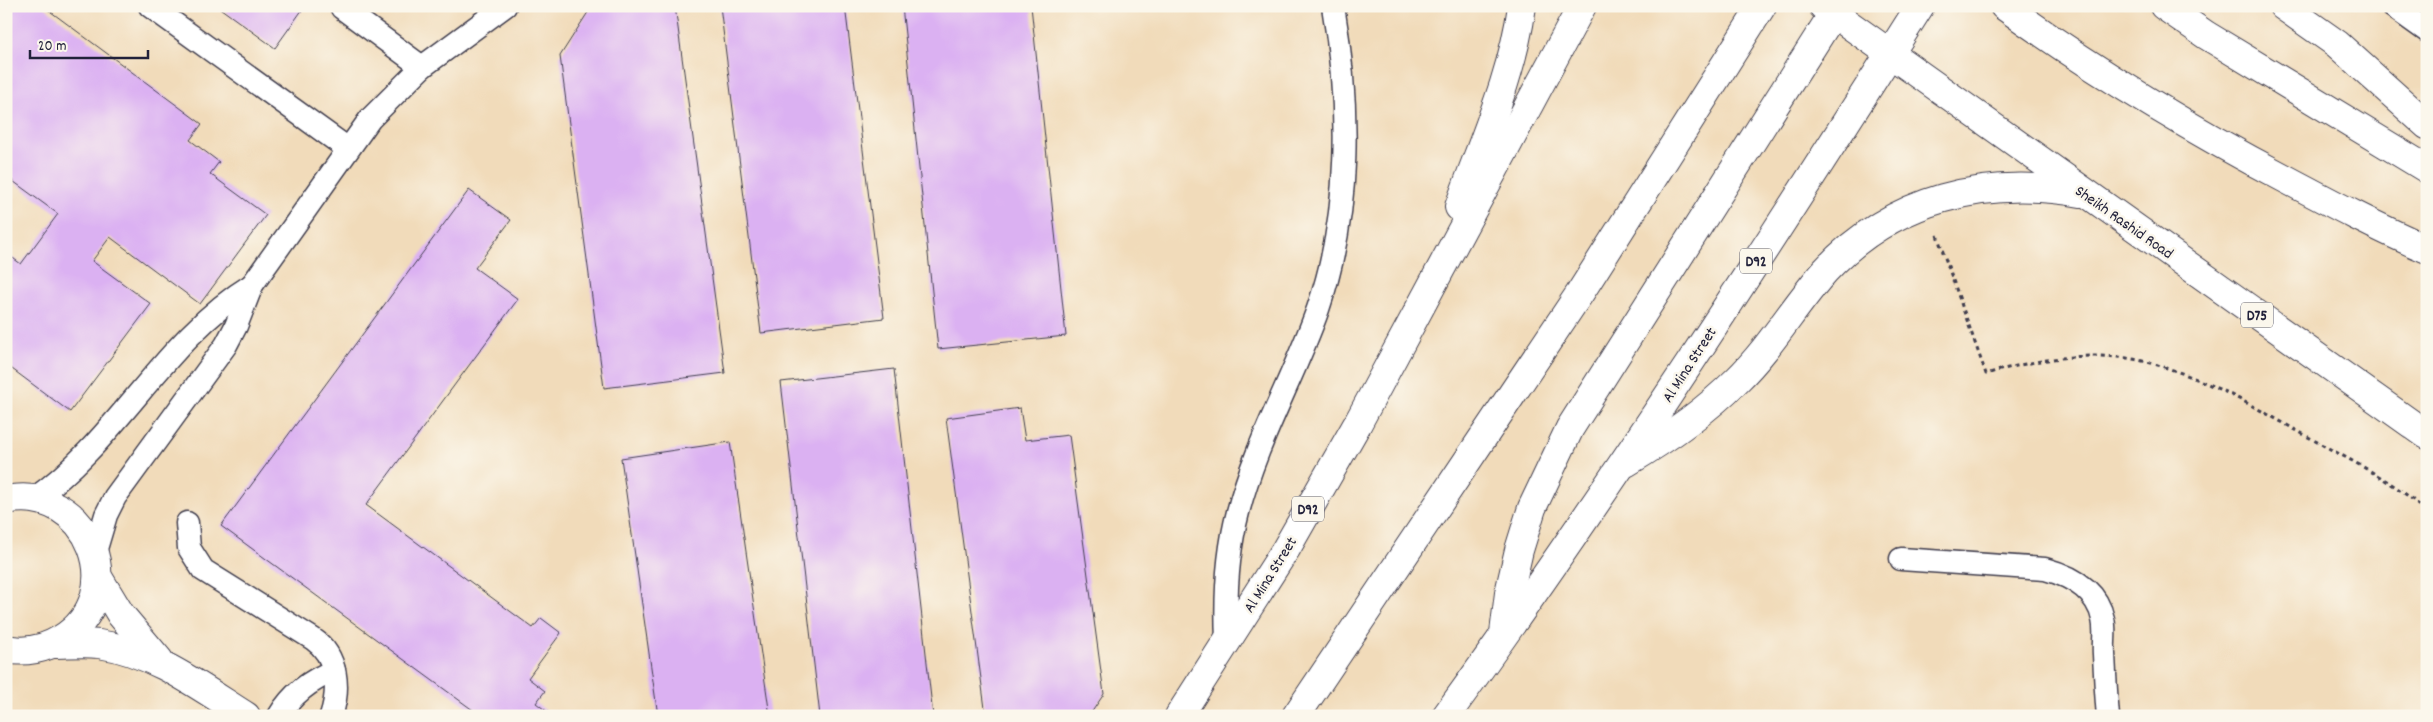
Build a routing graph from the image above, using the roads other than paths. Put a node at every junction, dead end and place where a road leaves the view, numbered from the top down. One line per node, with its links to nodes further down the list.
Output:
1 (150, 6): 18 (lane)
2 (506, 6): 16 (lane)
3 (1333, 6): 32 (lane)
4 (1522, 6): 23 (main road)
5 (1582, 6): 23 (main road, Al Mina Street / D92)
6 (1762, 6): 41 (main road)
7 (1920, 6): 15 (main road, Al Mina Street / D92)
8 (2004, 6): 21 (main road)
9 (2164, 6): 19 (main road)
10 (2283, 6): 17 (main road)
11 (2392, 6): 14 (lane)
12 (342, 8): 16 (lane)
13 (1831, 9): 15 (main road, Sheikh Rashid Road / D75); 31 (main road)
14 (2427, 31)
15 (1890, 54): 20 (main road, Sheikh Rashid Road / D75); 25 (main road, Al Mina Street / D92)
16 (422, 67): 18 (lane)
17 (2427, 124)
18 (348, 149): 22 (lane)
19 (2427, 169)
20 (2087, 194): 24 (main road, Sheikh Rashid Road / D75); 25 (main road)
21 (2427, 249)
22 (252, 285): 26 (lane); 30 (lane)
23 (1427, 296): 32 (main road, Al Mina Street / D92)
24 (2427, 435)
25 (1620, 466): 31 (main road, Al Mina Street / D92)
26 (34, 499): 27 (main road); 30 (main road)
27 (6, 500)
28 (187, 523): 36 (lane)
29 (1901, 559): 43 (lane)
30 (96, 564): 33 (main road); 35 (main road)
31 (1503, 637): 42 (main road, Al Mina Street / D92)
32 (1227, 640): 40 (main road, Al Mina Street / D92)
33 (53, 644): 34 (main road); 35 (main road)
34 (6, 649)
35 (164, 665): 37 (main road)
36 (334, 671): 38 (lane); 39 (lane)
37 (246, 716)
38 (279, 716)
39 (331, 716)
40 (1179, 716)
41 (1296, 716)
42 (1446, 716)
43 (2108, 716)

